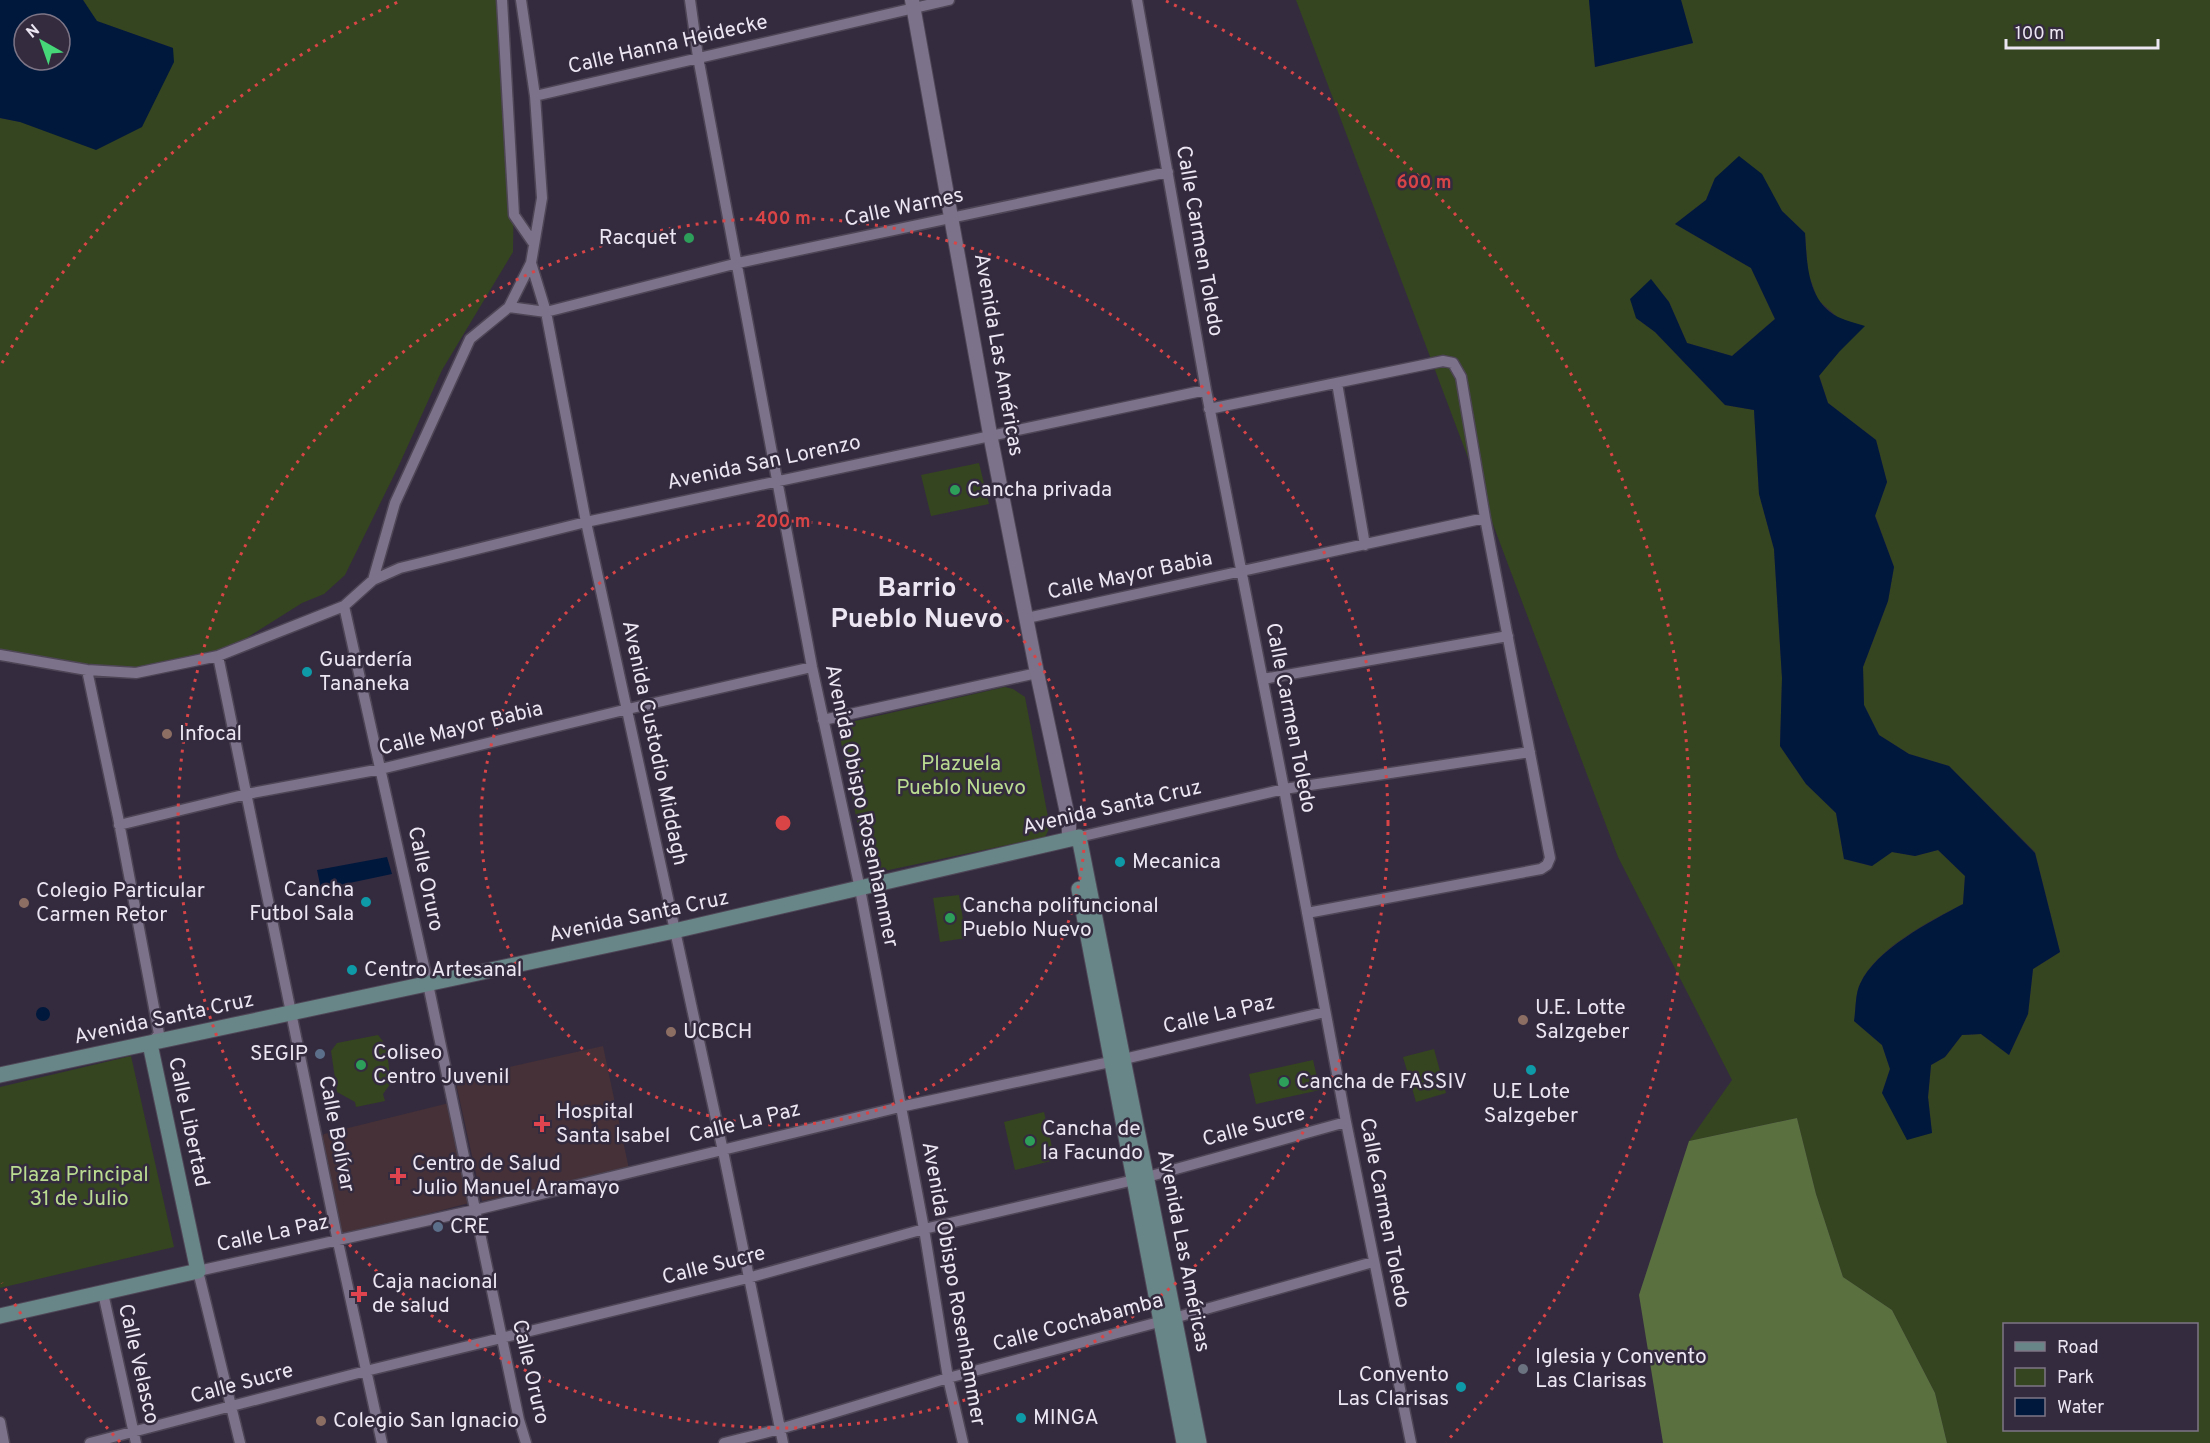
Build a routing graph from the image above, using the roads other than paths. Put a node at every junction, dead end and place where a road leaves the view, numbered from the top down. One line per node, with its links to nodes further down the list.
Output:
1 (502, 0): 11 (street)
2 (521, 0): 8 (street)
3 (690, 0): 7 (street, Avenida Obispo Rosenhammer)
4 (949, 0): 6 (street, Calle Hanna Heidecke)
5 (1137, 0): 9 (street, Calle Carmen Toledo)
6 (912, 4): 7 (street, Calle Hanna Heidecke); 10 (street, Avenida Las Américas)
7 (698, 57): 8 (street, Calle Hanna Heidecke); 13 (street, Avenida Obispo Rosenhammer)
8 (535, 96): 11 (street)
9 (1168, 172): 10 (street, Calle Warnes); 17 (street, Calle Carmen Toledo)
10 (951, 218): 13 (street, Calle Warnes); 19 (street, Avenida Las Américas)
11 (534, 244): 12 (street)
12 (531, 263): 14 (street); 15 (street, Avenida Custodio Middagh)
13 (738, 263): 15 (street, Calle Warnes); 20 (street, Avenida Obispo Rosenhammer)
14 (509, 306): 15 (street, Calle Warnes); 25 (street)
15 (546, 312): 22 (street, Avenida Custodio Middagh)
16 (1337, 383): 18 (street); 21 (street); 23 (street)
17 (1206, 390): 18 (street, Calle Carmen Toledo); 19 (street, Avenida San Lorenzo)
18 (1209, 409): 24 (street, Calle Carmen Toledo)
19 (990, 434): 20 (street, Avenida San Lorenzo); 27 (street, Avenida Las Américas)
20 (777, 480): 22 (street, Avenida San Lorenzo); 31 (street, Avenida Obispo Rosenhammer)
21 (1485, 518): 23 (street, Calle Mayor Babia); 28 (street)
22 (586, 522): 25 (street, Avenida San Lorenzo); 35 (street, Avenida Custodio Middagh)
23 (1365, 544): 24 (street, Calle Mayor Babia)
24 (1242, 571): 27 (street, Calle Mayor Babia); 34 (street, Calle Carmen Toledo)
25 (373, 580): 26 (street, Avenida San Lorenzo)
26 (344, 606): 30 (street); 38 (street, Calle Oruro)
27 (1027, 618): 33 (street, Avenida Las Américas)
28 (1508, 636): 34 (street); 37 (street)
29 (0, 655): 32 (street)
30 (218, 656): 32 (street); 40 (street, Calle Bolívar)
31 (812, 667): 35 (street, Calle Mayor Babia); 36 (street, Avenida Obispo Rosenhammer)
32 (87, 670): 41 (street, Calle Libertad)
33 (1037, 673): 36 (street); 42 (street, Avenida Las Américas)
34 (1263, 679): 39 (street, Calle Carmen Toledo)
35 (628, 709): 38 (street, Calle Mayor Babia); 45 (street, Avenida Custodio Middagh)
36 (823, 720): 43 (street, Avenida Obispo Rosenhammer)
37 (1530, 752): 39 (street, Avenida Santa Cruz); 44 (street)
38 (381, 769): 40 (street, Calle Mayor Babia); 46 (street, Calle Oruro)
39 (1284, 789): 42 (street, Avenida Santa Cruz); 44 (street, Calle Carmen Toledo)
40 (248, 794): 41 (street, Calle Mayor Babia); 48 (street, Calle Bolívar)
41 (119, 825): 49 (street, Calle Libertad)
42 (1074, 838): 43 (main road, Avenida Santa Cruz); 50 (main road, Avenida Las Américas)
43 (860, 889): 45 (main road, Avenida Santa Cruz); 52 (street, Avenida Obispo Rosenhammer)
44 (1307, 914): 47 (street, Calle Carmen Toledo)
45 (674, 931): 46 (main road, Avenida Santa Cruz); 54 (street, Avenida Custodio Middagh)
46 (428, 984): 48 (main road, Avenida Santa Cruz); 56 (street, Calle Oruro)
47 (1325, 1012): 50 (street, Calle La Paz); 53 (street, Calle Carmen Toledo)
48 (292, 1013): 49 (main road, Avenida Santa Cruz); 58 (street, Calle Bolívar)
49 (150, 1044): 51 (main road, Avenida Santa Cruz); 60 (main road, Calle Libertad)
50 (1118, 1061): 52 (street, Calle La Paz); 55 (main road, Avenida Las Américas)
51 (0, 1076)
52 (900, 1107): 54 (street, Calle La Paz); 57 (street, Avenida Obispo Rosenhammer)
53 (1346, 1122): 55 (street, Calle Sucre); 59 (street, Calle Carmen Toledo)
54 (723, 1151): 56 (street, Calle La Paz); 61 (street, Avenida Custodio Middagh)
55 (1141, 1178): 57 (street, Calle Sucre); 64 (main road, Avenida Las Américas)
56 (474, 1210): 58 (street, Calle La Paz); 65 (street, Calle Oruro)
57 (924, 1229): 61 (street, Calle Sucre); 67 (street, Avenida Obispo Rosenhammer)
58 (338, 1242): 60 (street, Calle La Paz); 66 (street, Calle Bolívar)
59 (1373, 1262): 64 (street, Calle Cochabamba); 82 (street, Calle Carmen Toledo)
60 (198, 1271): 62 (main road, Calle La Paz); 68 (street, Calle Libertad)
61 (748, 1278): 65 (street, Calle Sucre); 70 (street, Avenida Custodio Middagh)
62 (103, 1293): 63 (main road, Calle La Paz); 71 (street, Calle Velasco)
63 (0, 1316)
64 (1167, 1320): 67 (street, Calle Cochabamba); 80 (main road, Avenida Las Américas); 81 (main road, Avenida Las Américas)
65 (502, 1339): 66 (street, Calle Sucre); 76 (street, Calle Oruro)
66 (366, 1371): 68 (street, Calle Sucre); 75 (street, Calle Bolívar)
67 (948, 1378): 70 (street, Calle Cochabamba); 79 (street, Avenida Obispo Rosenhammer)
68 (233, 1406): 71 (street, Calle Sucre); 74 (street, Calle Libertad)
69 (0, 1422): 72 (street)
70 (780, 1429): 77 (street, Calle Cochabamba); 78 (street, Avenida Custodio Middagh)
71 (135, 1437): 73 (street, Calle Sucre)
72 (4, 1443)
73 (90, 1443)
74 (240, 1443)
75 (382, 1443)
76 (526, 1443)
77 (724, 1443)
78 (783, 1443)
79 (963, 1443)
80 (1185, 1443)
81 (1199, 1443)
82 (1411, 1443)

